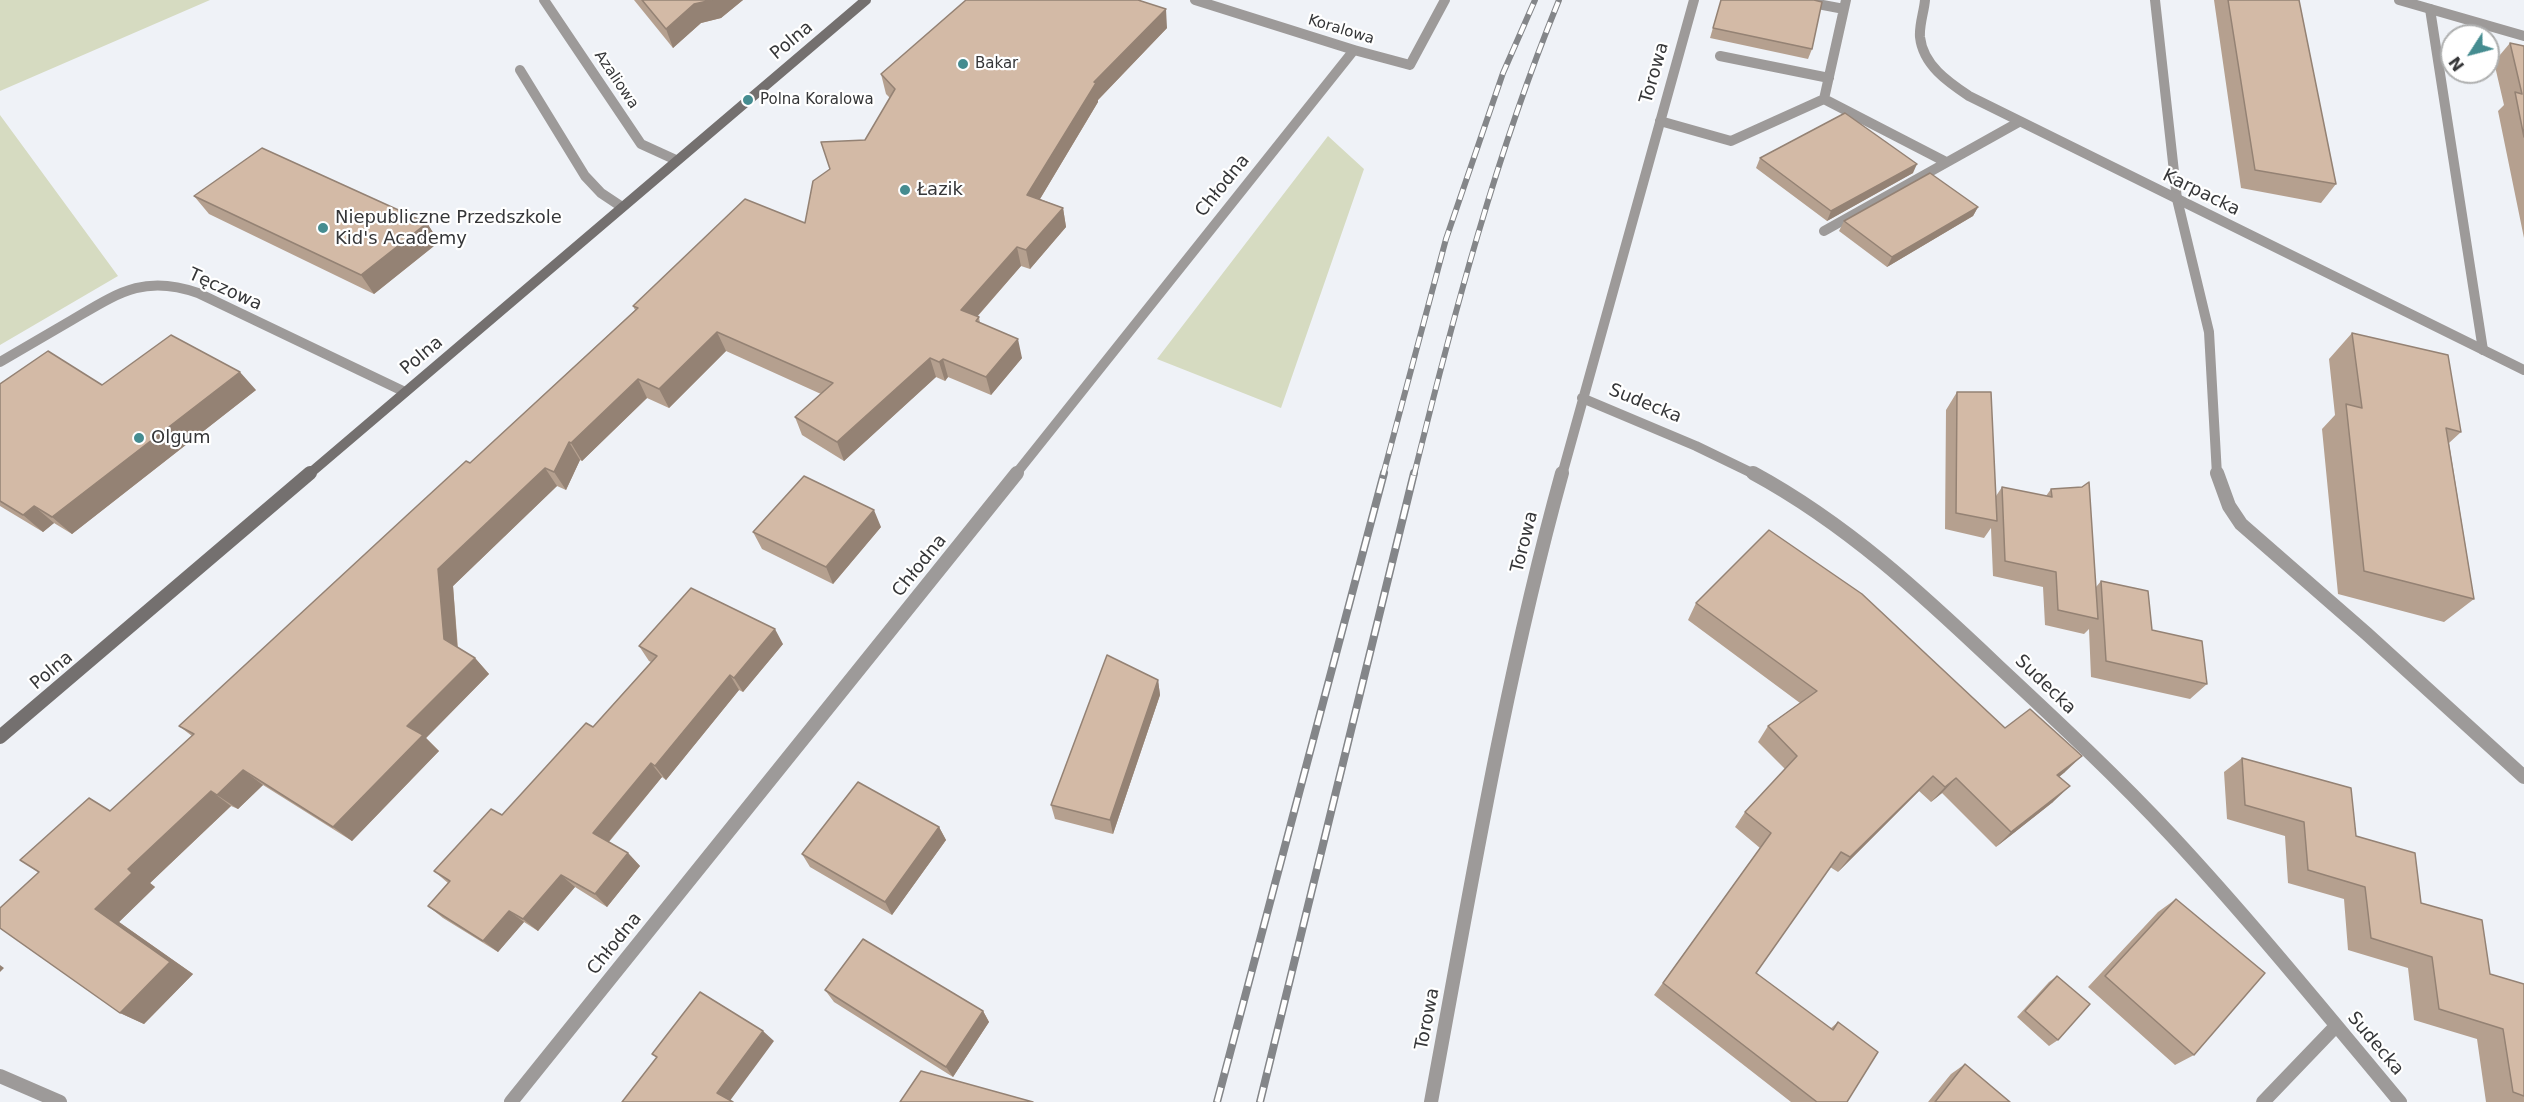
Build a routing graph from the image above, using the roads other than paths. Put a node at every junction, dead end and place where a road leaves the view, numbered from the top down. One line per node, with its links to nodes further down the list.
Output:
1 (544, 0): 20 (street, Azaliowa)
2 (866, 0): 20 (street, Polna)
3 (1195, 0): 13 (street, Koralowa)
4 (1445, 0): 13 (street, Koralowa)
5 (1694, 0): 18 (street, Torowa)
6 (1797, 0): 10 (street)
7 (1925, 0): 19 (street, Karpacka)
8 (2155, 0): 22 (street)
9 (2399, 0): 11 (street)
10 (1845, 5): 16 (street)
11 (2430, 9): 12 (street); 25 (street)
12 (2524, 36)
13 (1354, 50): 35 (street, Chłodna)
14 (1720, 56): 16 (street)
15 (520, 70): 23 (street)
16 (1829, 78): 17 (street)
17 (1824, 99): 18 (street); 21 (street)
18 (1660, 121): 29 (street, Torowa)
19 (2019, 122): 21 (street); 22 (street, Karpacka)
20 (676, 160): 23 (street, Polna)
21 (1946, 162): 24 (street)
22 (2177, 200): 25 (street, Karpacka); 31 (street)
23 (622, 207): 28 (street, Polna)
24 (1824, 231)
25 (2483, 350): 27 (street, Karpacka)
26 (0, 362): 28 (street, Tęczowa)
27 (2524, 370)
28 (405, 392): 30 (street, Polna)
29 (1582, 398): 32 (street, Sudecka); 36 (street, Torowa)
30 (0, 737)
31 (2524, 777)
32 (2336, 1026): 37 (street); 38 (street, Sudecka)
33 (0, 1076): 34 (street)
34 (60, 1102)
35 (511, 1102)
36 (1431, 1102)
37 (2264, 1102)
38 (2400, 1102)

